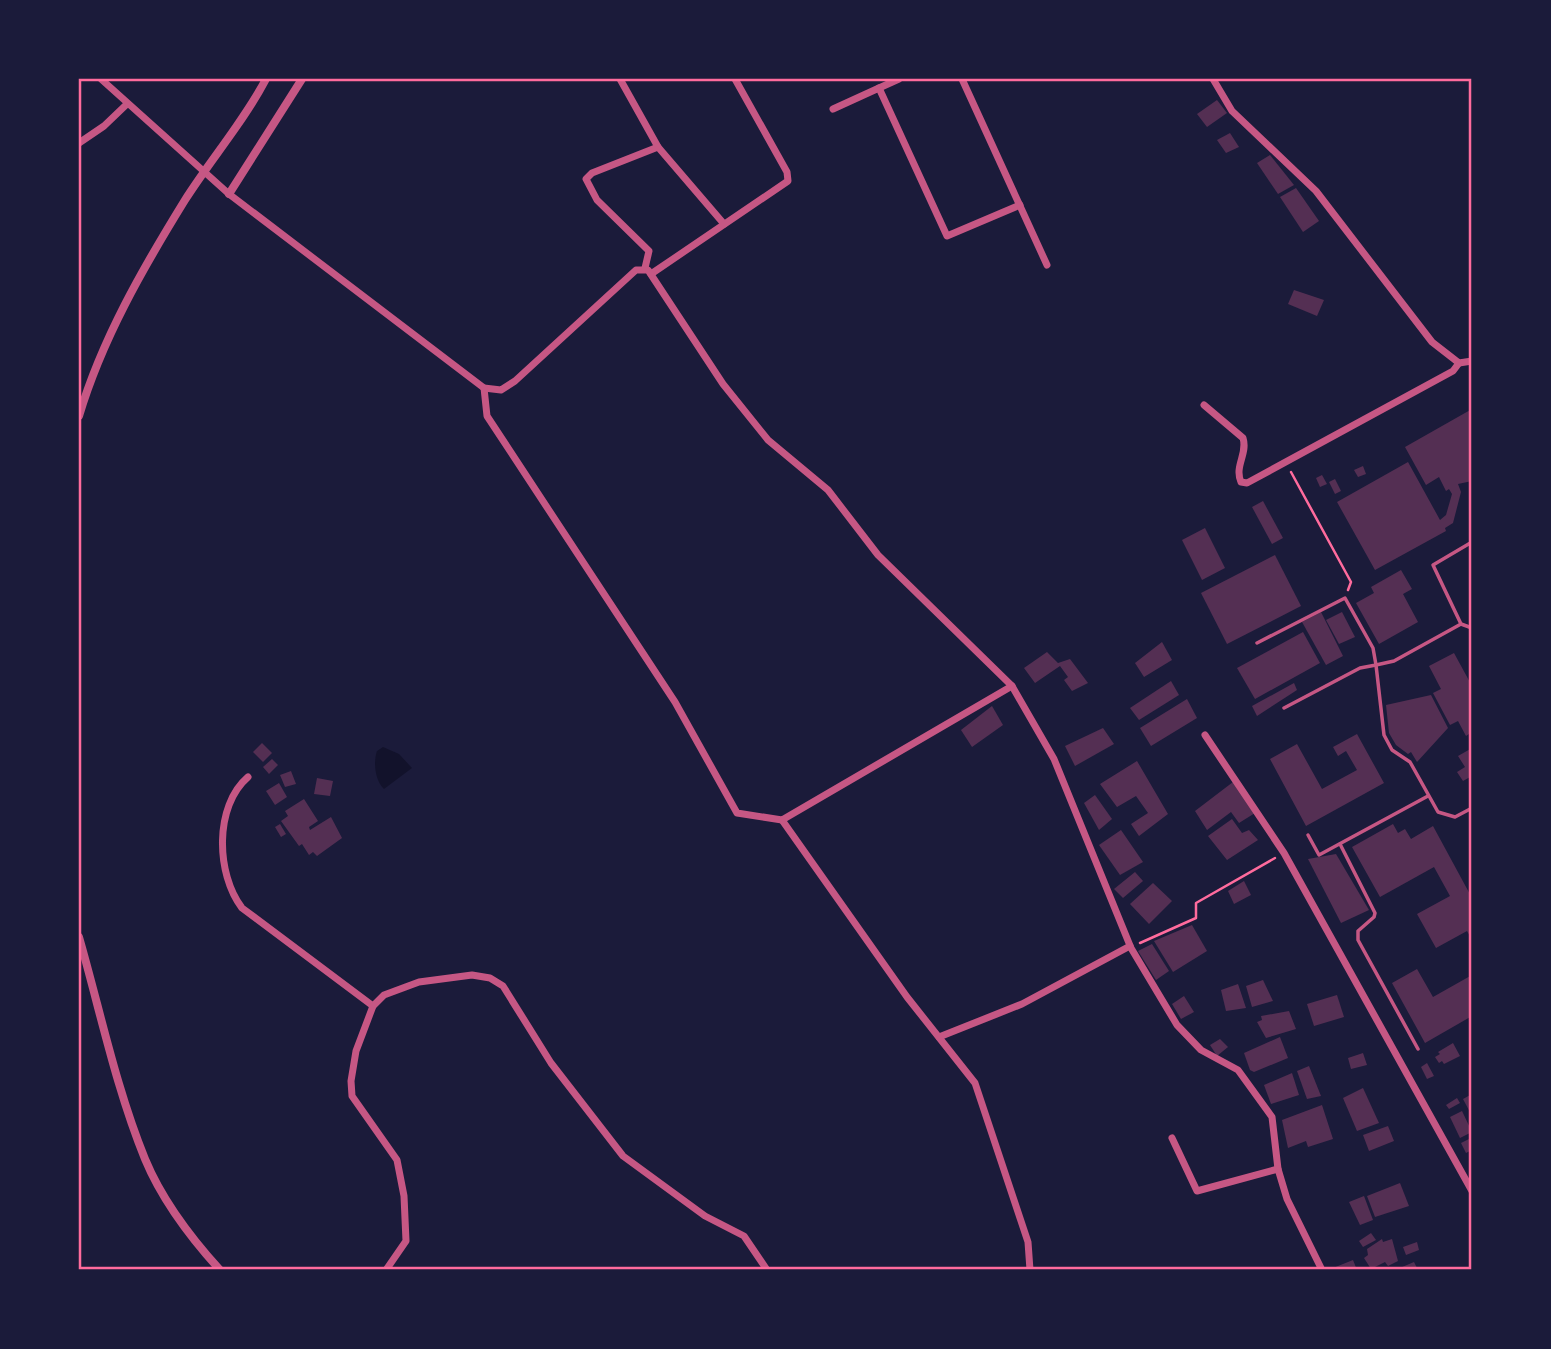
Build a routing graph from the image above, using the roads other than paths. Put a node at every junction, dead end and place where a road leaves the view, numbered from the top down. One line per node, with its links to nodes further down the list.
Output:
1 (101, 79): 10 (street)
2 (266, 79): 23 (street)
3 (302, 79): 14 (street)
4 (620, 79): 13 (street)
5 (735, 79): 16 (street)
6 (899, 79): 9 (street)
7 (962, 79): 15 (street)
8 (1213, 79): 20 (street)
9 (879, 88): 11 (street); 15 (street)
10 (127, 104): 12 (street); 14 (street)
11 (832, 109)
12 (79, 143)
13 (658, 146): 16 (street); 18 (street)
14 (229, 194): 21 (street)
15 (1020, 205): 17 (street)
16 (724, 224): 18 (street)
17 (1047, 265)
18 (648, 271): 21 (street); 29 (street)
19 (1472, 361): 20 (street)
20 (1460, 363): 22 (street)
21 (484, 388): 35 (street)
22 (1204, 405)
23 (79, 416)
24 (1472, 542): 25 (lane)
25 (1461, 624): 26 (lane); 28 (lane)
26 (1472, 628)
27 (1257, 643): 28 (lane)
28 (1376, 664): 30 (lane); 33 (lane)
29 (1012, 686): 35 (street); 39 (street)
30 (1284, 708)
31 (1205, 735): 45 (street)
32 (248, 777): 40 (street)
33 (1428, 796): 34 (lane); 37 (lane)
34 (1472, 808)
35 (782, 820): 41 (street)
36 (1308, 835): 37 (lane)
37 (1340, 844): 42 (lane)
38 (79, 937): 47 (street)
39 (1131, 946): 41 (street); 44 (street)
40 (373, 1006): 46 (street); 48 (street)
41 (939, 1037): 49 (street)
42 (1418, 1049)
43 (1172, 1138): 44 (street)
44 (1278, 1169): 50 (street)
45 (1472, 1191)
46 (391, 1268)
47 (220, 1270)
48 (767, 1270)
49 (1030, 1270)
50 (1322, 1270)

